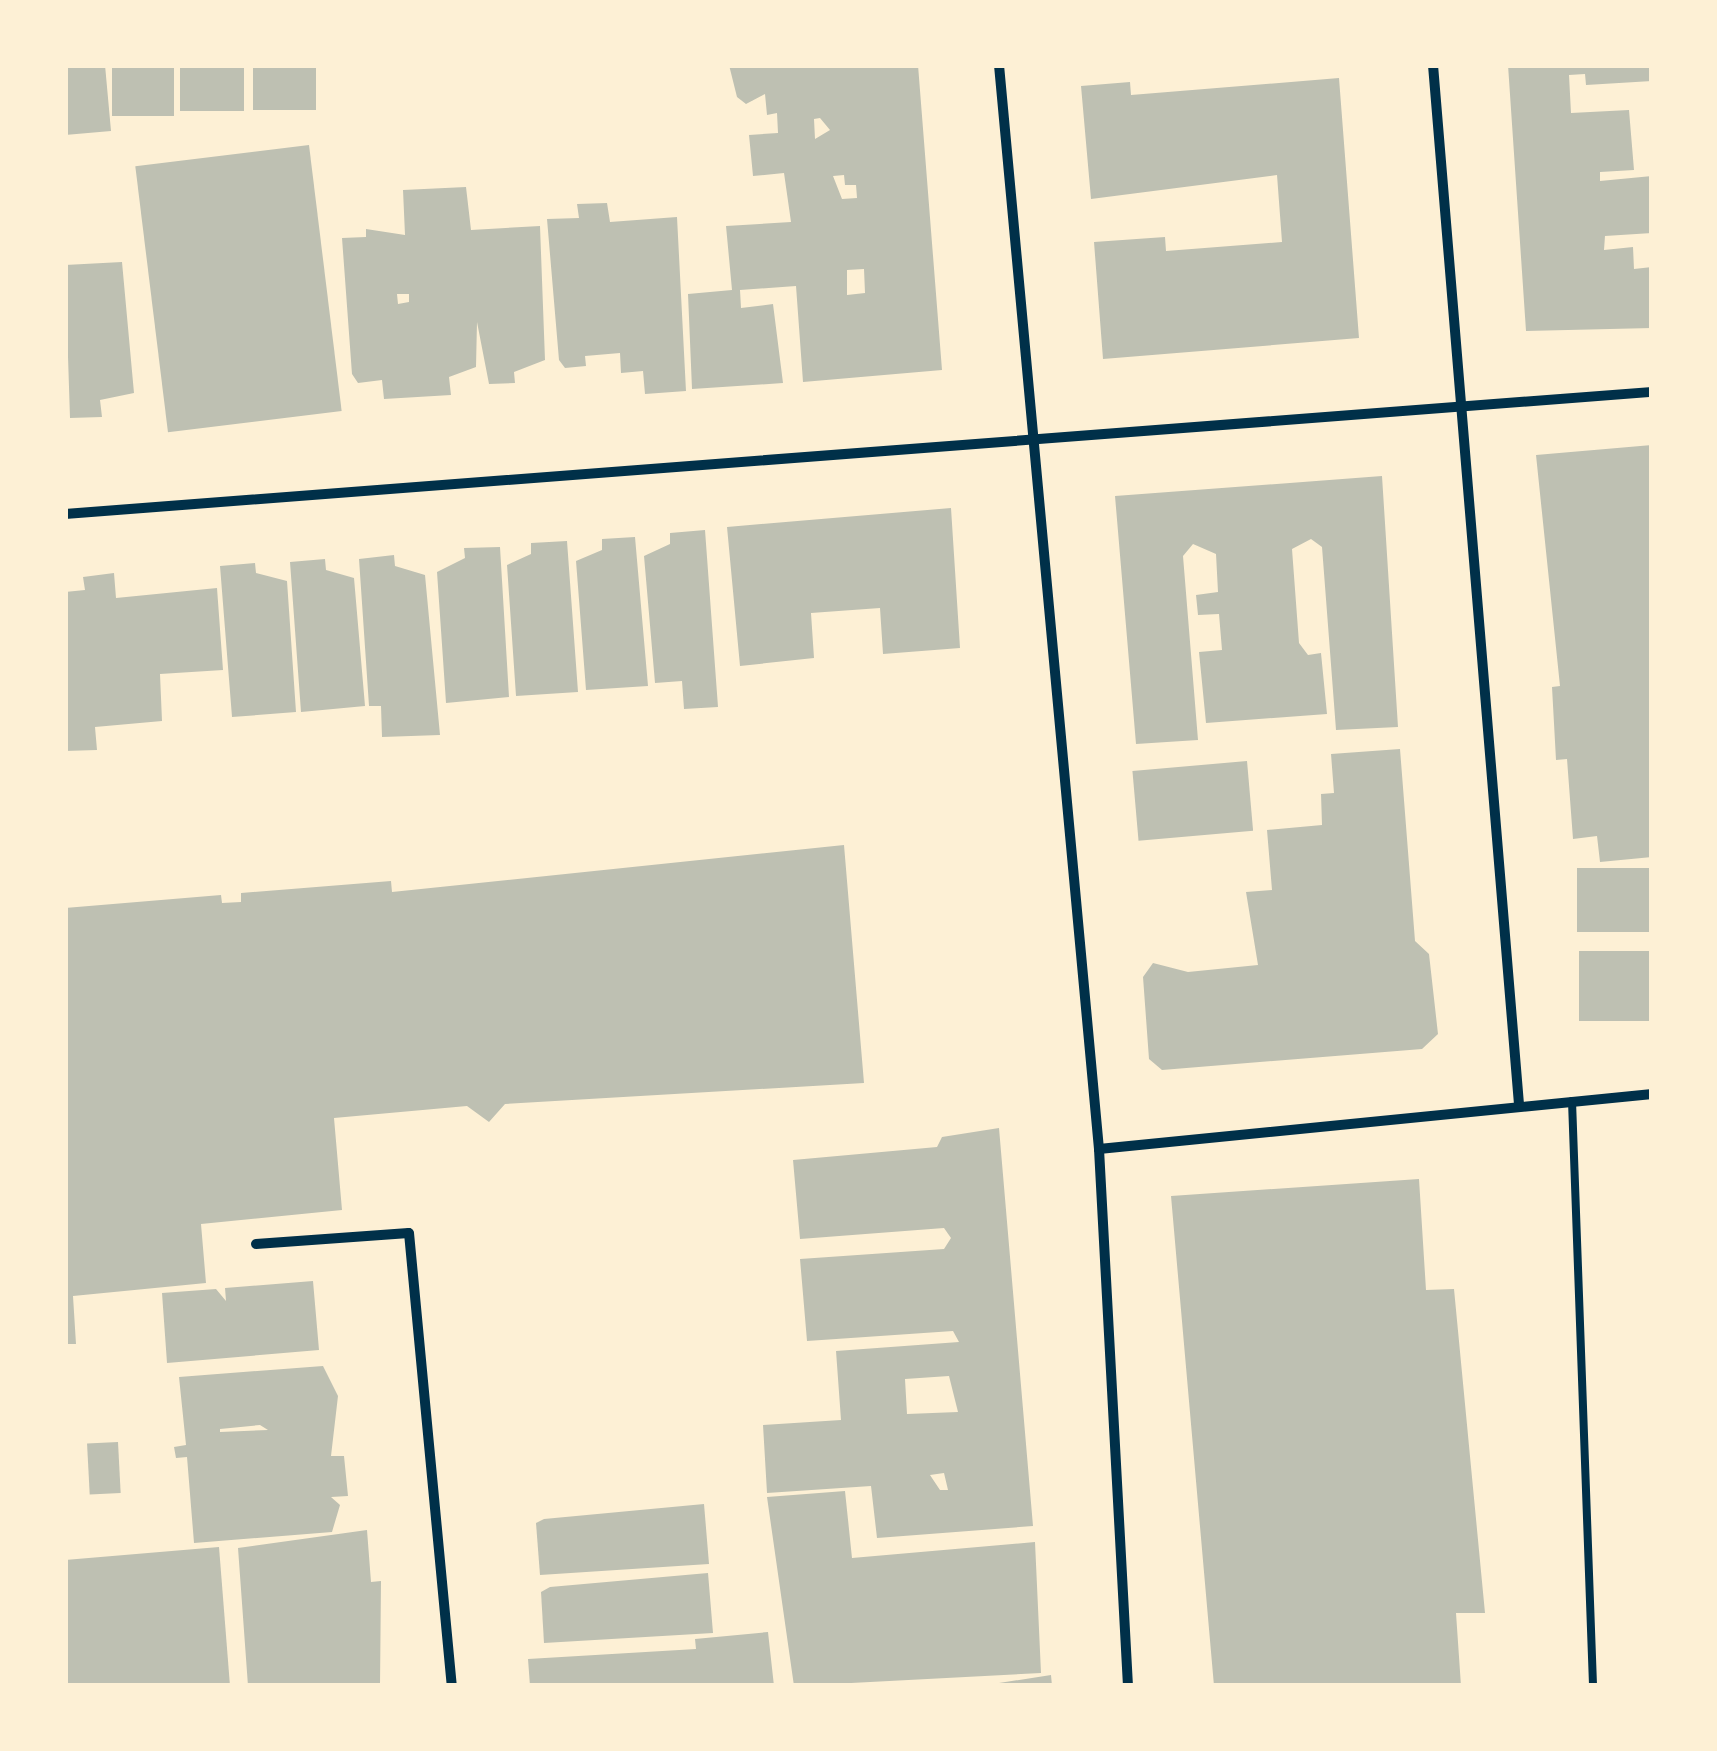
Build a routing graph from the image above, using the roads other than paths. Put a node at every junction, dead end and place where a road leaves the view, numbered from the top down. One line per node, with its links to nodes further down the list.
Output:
1 (999, 65): 5 (street)
2 (1433, 65): 4 (street)
3 (1652, 392): 4 (street)
4 (1464, 405): 5 (street); 9 (street)
5 (1035, 442): 6 (street); 10 (street)
6 (65, 514)
7 (1652, 1094): 8 (street)
8 (1572, 1100): 9 (street); 14 (lane)
9 (1518, 1104): 10 (street)
10 (1099, 1149): 13 (street)
11 (256, 1244): 12 (street)
12 (452, 1686)
13 (1128, 1686)
14 (1593, 1686)

